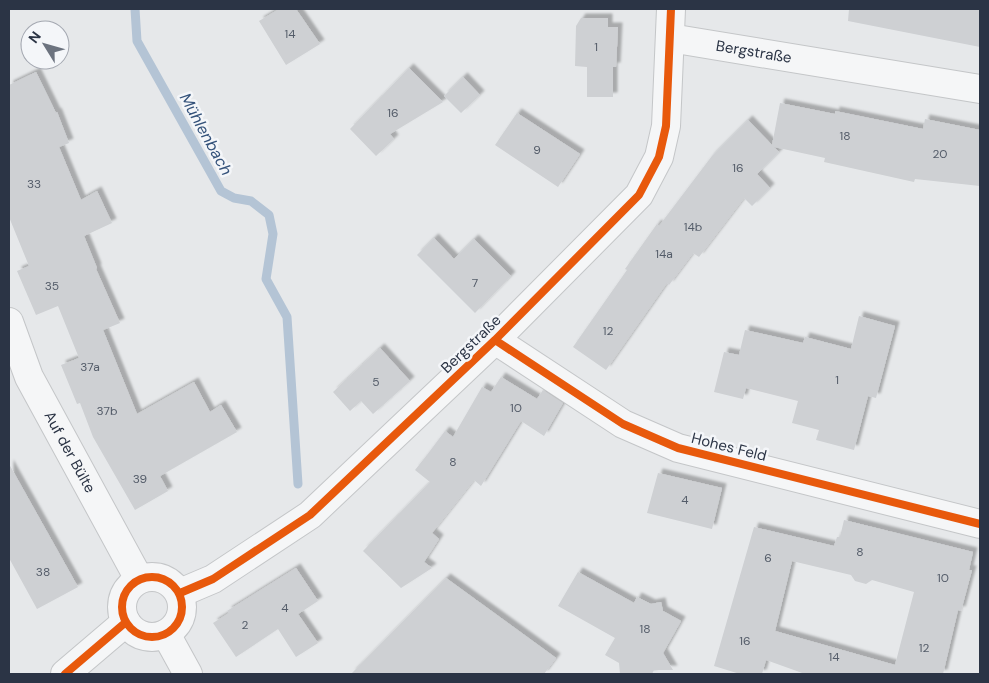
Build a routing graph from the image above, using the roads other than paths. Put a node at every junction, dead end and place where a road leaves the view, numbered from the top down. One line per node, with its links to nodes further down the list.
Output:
1 (671, 9): 2 (street)
2 (670, 38): 3 (street, Bergstraße); 5 (street, Bergstraße)
3 (980, 89)
4 (9, 322): 7 (street, Auf der Bülte)
5 (495, 340): 6 (street, Hohes Feld); 8 (street, Bergstraße)
6 (980, 524)
7 (139, 579): 8 (street); 9 (street)
8 (180, 594): 10 (street)
9 (126, 622): 10 (street); 11 (street)
10 (166, 634): 12 (street)
11 (64, 674)
12 (188, 674)

